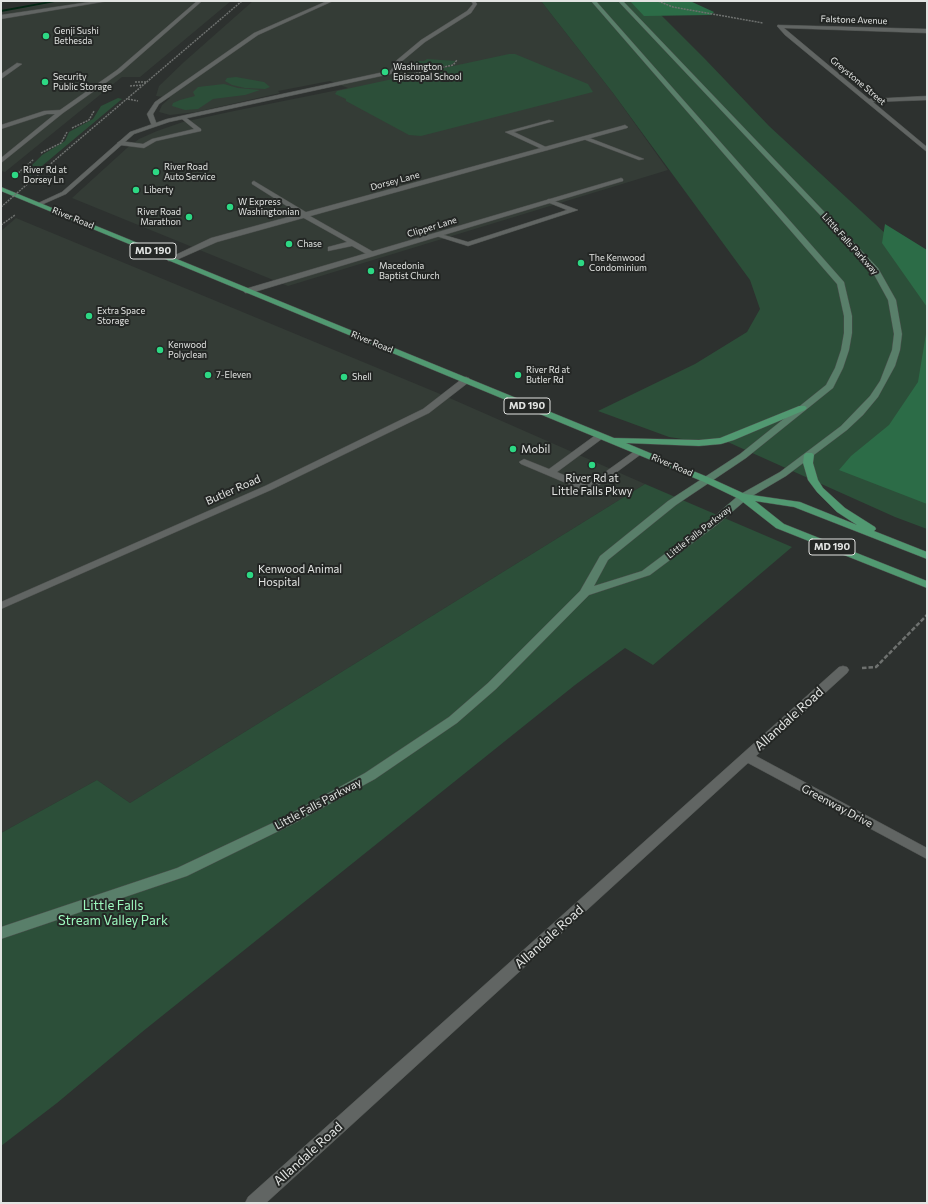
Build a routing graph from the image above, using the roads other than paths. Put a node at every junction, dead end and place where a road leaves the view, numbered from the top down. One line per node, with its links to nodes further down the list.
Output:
1 (106, 1): 7 (street)
2 (200, 1): 14 (street)
3 (331, 1): 17 (street)
4 (473, 1): 15 (street)
5 (593, 1): 39 (main road, Little Falls Parkway)
6 (620, 1): 42 (main road, Little Falls Parkway)
7 (1, 17)
8 (780, 26): 9 (street, Falstone Avenue); 13 (street, Greystone Street)
9 (927, 31)
10 (19, 64): 11 (street)
11 (1, 77)
12 (927, 98): 13 (street)
13 (868, 101): 23 (street, Greystone Street)
14 (61, 112): 18 (street); 25 (street)
15 (184, 118): 17 (street); 21 (street)
16 (551, 121): 22 (street)
17 (154, 125): 21 (street)
18 (1, 127)
19 (625, 127): 20 (street, Dorsey Lane)
20 (585, 138): 22 (street, Dorsey Lane); 24 (street)
21 (120, 143): 30 (street)
22 (546, 149): 31 (street, Dorsey Lane)
23 (927, 150)
24 (641, 159)
25 (1, 161)
26 (621, 180): 29 (street, Clipper Lane)
27 (254, 183): 31 (street)
28 (2, 190): 30 (main road, River Road / MD 190)
29 (549, 201): 32 (street, Clipper Lane); 32 (street)
30 (39, 204): 36 (main road, River Road / MD 190)
31 (305, 215): 33 (street); 36 (street, Dorsey Lane)
32 (437, 235): 35 (street, Clipper Lane)
33 (353, 243): 34 (street); 35 (street)
34 (331, 249)
35 (373, 254): 37 (street, Clipper Lane)
36 (171, 259): 37 (main road, River Road / MD 190)
37 (248, 290): 38 (main road, River Road / MD 190)
38 (466, 380): 40 (main road, River Road / MD 190); 51 (street, Butler Road)
39 (802, 408): 40 (main road); 45 (main road, Little Falls Parkway)
40 (605, 438): 41 (main road, River Road / MD 190); 44 (street)
41 (639, 452): 44 (street); 45 (main road, River Road / MD 190)
42 (809, 455): 46 (main road, Little Falls Parkway); 47 (main road)
43 (524, 462): 44 (street)
44 (550, 473)
45 (707, 480): 46 (main road, River Road / MD 190); 50 (main road, Little Falls Parkway)
46 (742, 497): 47 (main road, River Road / MD 190); 49 (main road, River Road / MD 190); 50 (main road, Little Falls Parkway)
47 (890, 542): 48 (main road, River Road / MD 190)
48 (927, 556)
49 (927, 585)
50 (585, 593): 55 (main road, Little Falls Parkway)
51 (1, 606)
52 (844, 670): 53 (street, Allandale Road)
53 (747, 757): 54 (street, Greenway Drive); 56 (street, Allandale Road)
54 (927, 854)
55 (1, 933)
56 (254, 1203)

